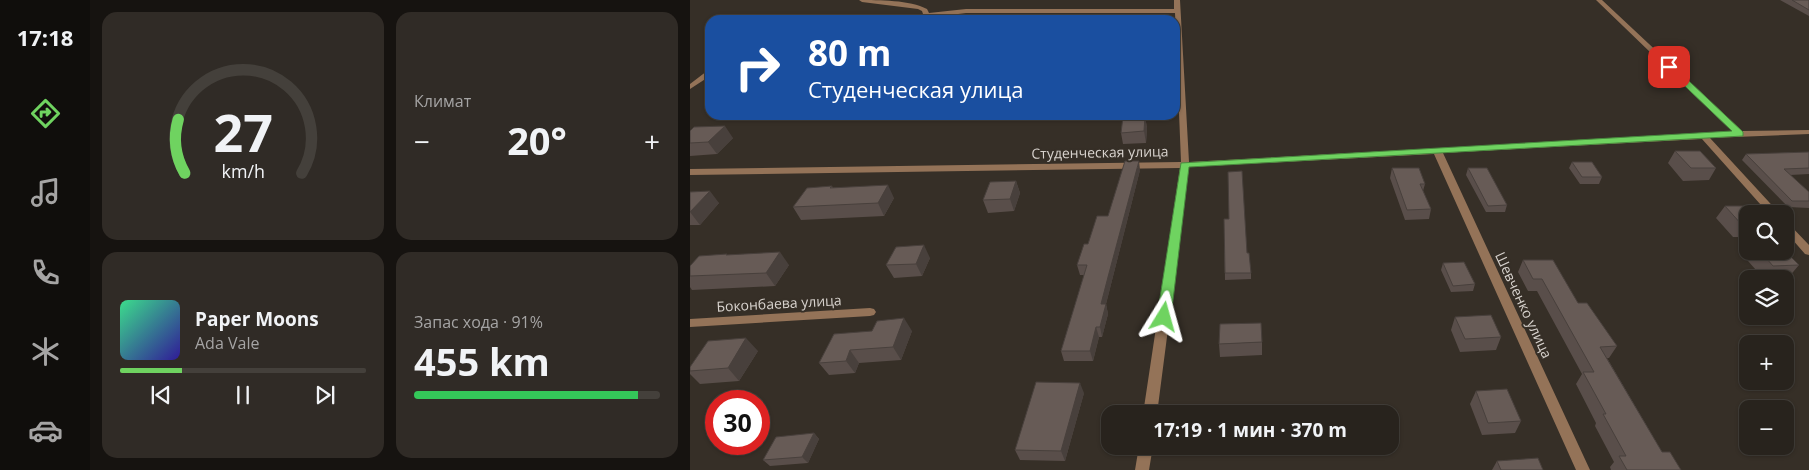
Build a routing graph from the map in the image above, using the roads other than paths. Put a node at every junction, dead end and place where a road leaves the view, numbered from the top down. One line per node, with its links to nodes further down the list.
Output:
1 (862, 0): 5 (street)
2 (1177, 0): 4 (street)
3 (1599, 0): 11 (street)
4 (1177, 11): 5 (street); 6 (street)
5 (927, 15)
6 (1177, 15)
7 (1180, 69): 14 (street)
8 (705, 76): 9 (street)
9 (690, 87)
10 (1809, 132): 11 (street, Студенческая улица)
11 (1740, 134): 12 (street, Студенческая улица)
12 (1704, 136): 13 (street, Студенческая улица); 16 (street)
13 (1438, 152): 14 (street, Студенческая улица); 24 (street, Шевченко улица)
14 (1185, 165): 15 (street, Студенческая улица); 21 (street)
15 (690, 172)
16 (1767, 205)
17 (1794, 235): 18 (street)
18 (1809, 251)
19 (870, 312): 20 (street, Боконбаева улица)
20 (690, 323)
21 (1151, 405)
22 (1144, 455): 23 (street)
23 (1142, 470)
24 (1583, 470)

